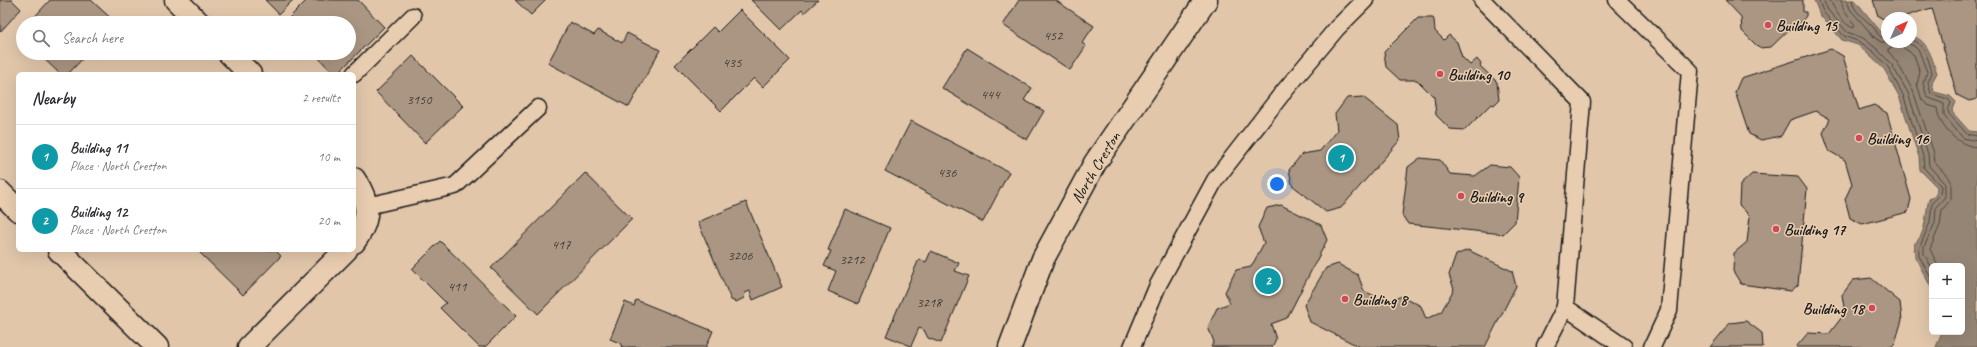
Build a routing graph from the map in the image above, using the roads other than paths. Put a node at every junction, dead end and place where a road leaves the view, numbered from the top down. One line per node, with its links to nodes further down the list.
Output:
1 (176, 0): 6 (street)
2 (1206, 0): 22 (street, North Creston)
3 (1365, 0): 23 (lane)
4 (1482, 0): 19 (lane)
5 (1617, 0): 26 (lane)
6 (192, 16)
7 (413, 16): 10 (lane)
8 (236, 60): 9 (street)
9 (248, 72)
10 (356, 72)
11 (538, 108): 14 (lane)
12 (356, 182): 14 (street)
13 (0, 192): 15 (street)
14 (367, 206): 16 (street)
15 (16, 208)
16 (356, 239)
17 (61, 252): 20 (street)
18 (344, 252): 21 (street)
19 (1565, 307): 24 (lane); 25 (lane)
20 (156, 347)
21 (249, 347)
22 (1010, 347)
23 (1132, 347)
24 (1544, 347)
25 (1624, 347)
26 (1652, 347)

